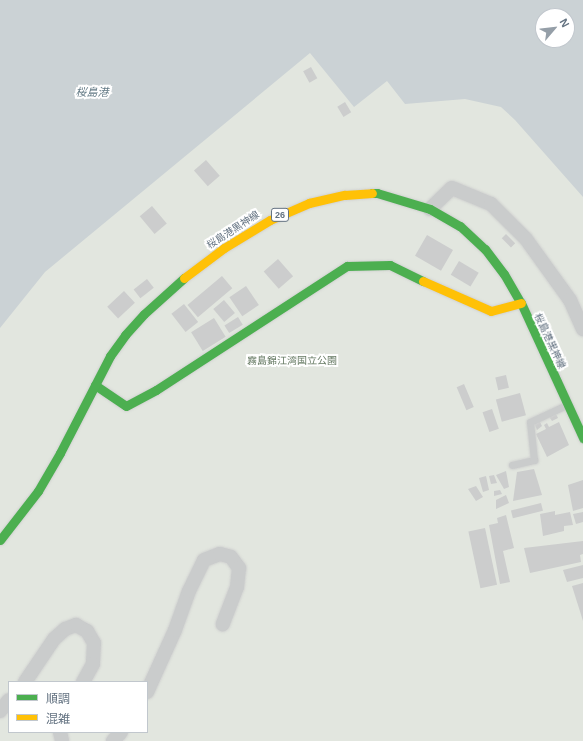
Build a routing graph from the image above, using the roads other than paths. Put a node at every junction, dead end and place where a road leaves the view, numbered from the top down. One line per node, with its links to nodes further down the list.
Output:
1 (430, 209): 2 (main road, 桜島港黒神線 / 26); 3 (street); 4 (main road, 桜島港黒神線 / 26)
2 (521, 303): 4 (main road); 5 (main road, 桜島港黒神線 / 26)
3 (583, 329)
4 (95, 385): 8 (main road, 桜島港黒神線 / 26)
5 (568, 404): 6 (main road, 桜島港黒神線 / 26); 7 (lane)
6 (583, 438)
7 (512, 466)
8 (0, 540)
9 (223, 624): 12 (street)
10 (26, 681): 11 (street)
11 (84, 681)
12 (148, 690)
13 (8, 701): 14 (street)
14 (0, 711)
15 (120, 733): 16 (street)
16 (113, 741)

